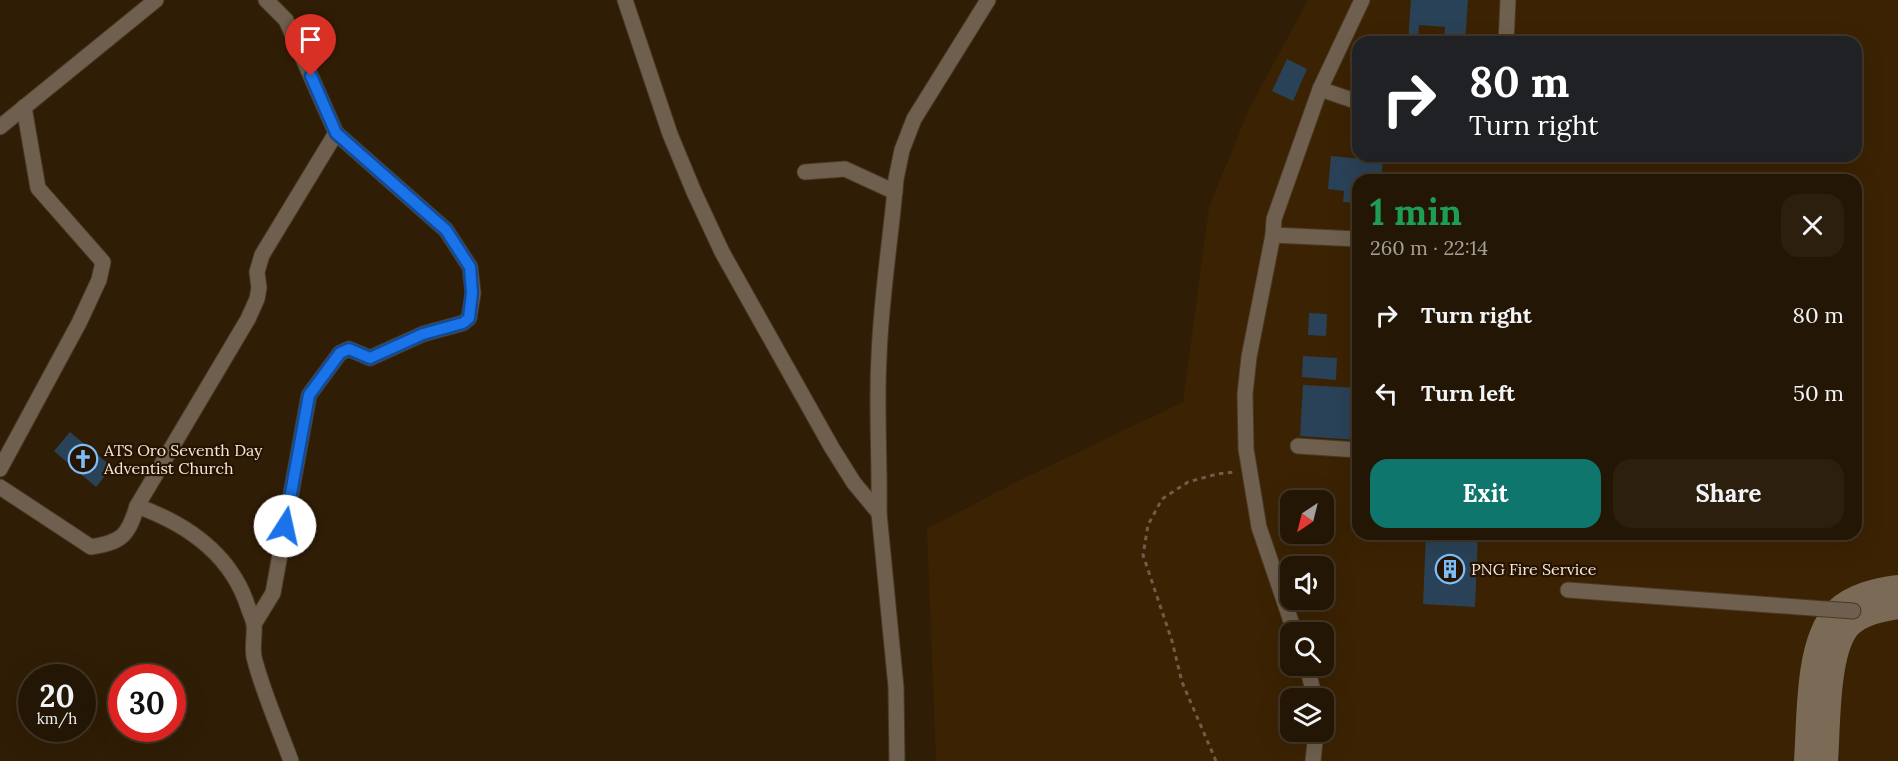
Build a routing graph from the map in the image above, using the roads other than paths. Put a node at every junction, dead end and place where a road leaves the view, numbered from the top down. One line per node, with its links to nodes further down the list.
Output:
1 (156, 0): 10 (street)
2 (266, 0): 12 (street)
3 (626, 0): 22 (street)
4 (988, 0): 14 (street)
5 (1362, 0): 8 (street)
6 (1508, 0): 7 (street)
7 (1506, 36)
8 (1320, 89): 9 (street); 15 (street)
9 (1352, 100)
10 (24, 107): 11 (street); 19 (street)
11 (0, 127)
12 (336, 133): 21 (street); 26 (street)
13 (805, 172): 14 (street)
14 (895, 192): 22 (street)
15 (1272, 235): 16 (street); 25 (street)
16 (1352, 239)
17 (1298, 446): 18 (street)
18 (1352, 450)
19 (0, 469)
20 (0, 488): 21 (street)
21 (137, 506): 26 (street)
22 (879, 513): 29 (street)
23 (1568, 590): 24 (street)
24 (1853, 611)
25 (1291, 622)
26 (254, 624): 28 (street)
27 (1315, 742): 30 (street)
28 (291, 761)
29 (897, 761)
30 (1313, 761)

